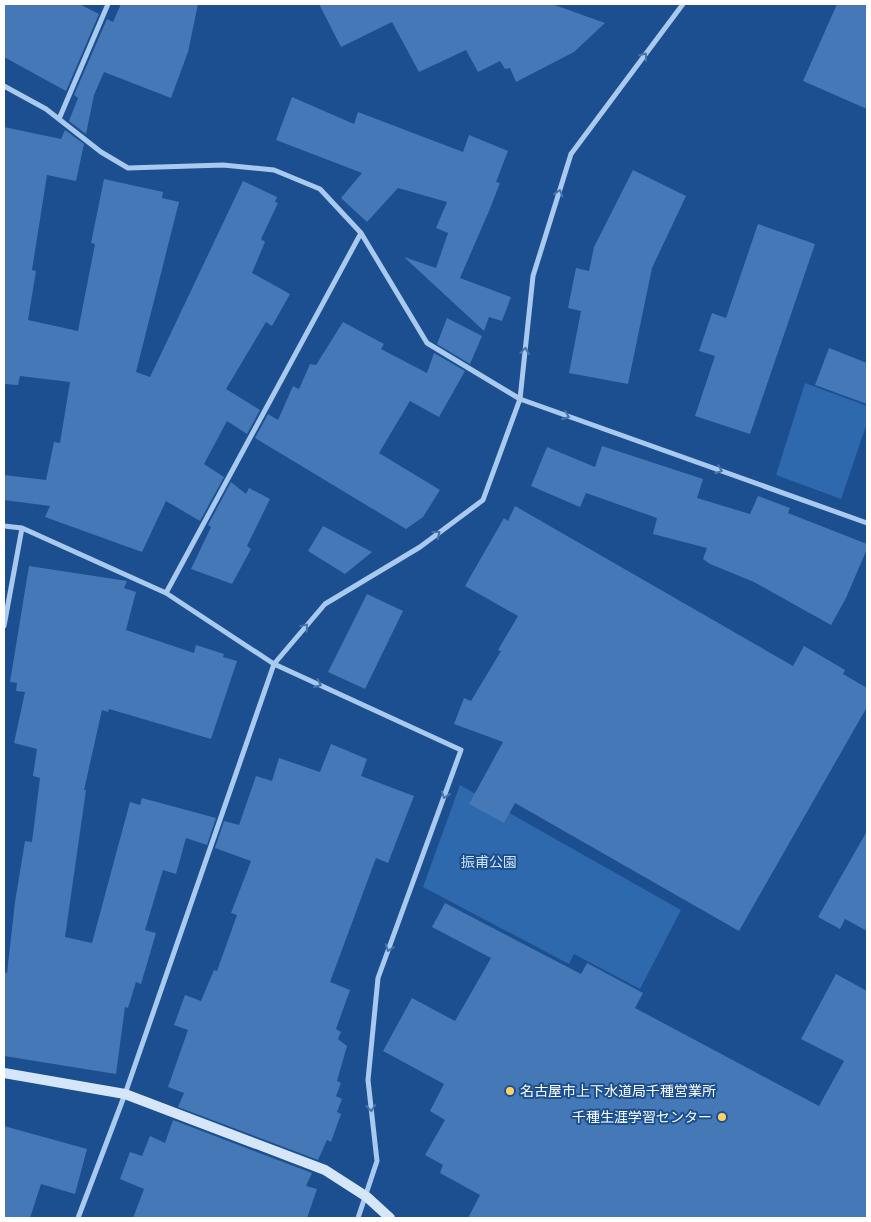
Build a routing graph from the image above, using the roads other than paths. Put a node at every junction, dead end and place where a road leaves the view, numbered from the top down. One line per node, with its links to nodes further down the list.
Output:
1 (108, 4): 4 (street)
2 (683, 4): 6 (street, one-way to 2)
3 (4, 86): 4 (street)
4 (59, 119): 5 (street)
5 (361, 233): 6 (street); 10 (street)
6 (520, 399): 7 (street, one-way to 7); 12 (street, one-way to 6)
7 (867, 523)
8 (4, 526): 9 (street)
9 (22, 528): 10 (street); 11 (street)
10 (166, 593): 12 (street)
11 (4, 626)
12 (274, 664): 14 (street); 15 (street, one-way to 15)
13 (4, 1073): 14 (street)
14 (125, 1094): 15 (street); 16 (street)
15 (367, 1197): 17 (street); 18 (street)
16 (78, 1218)
17 (358, 1218)
18 (390, 1218)

